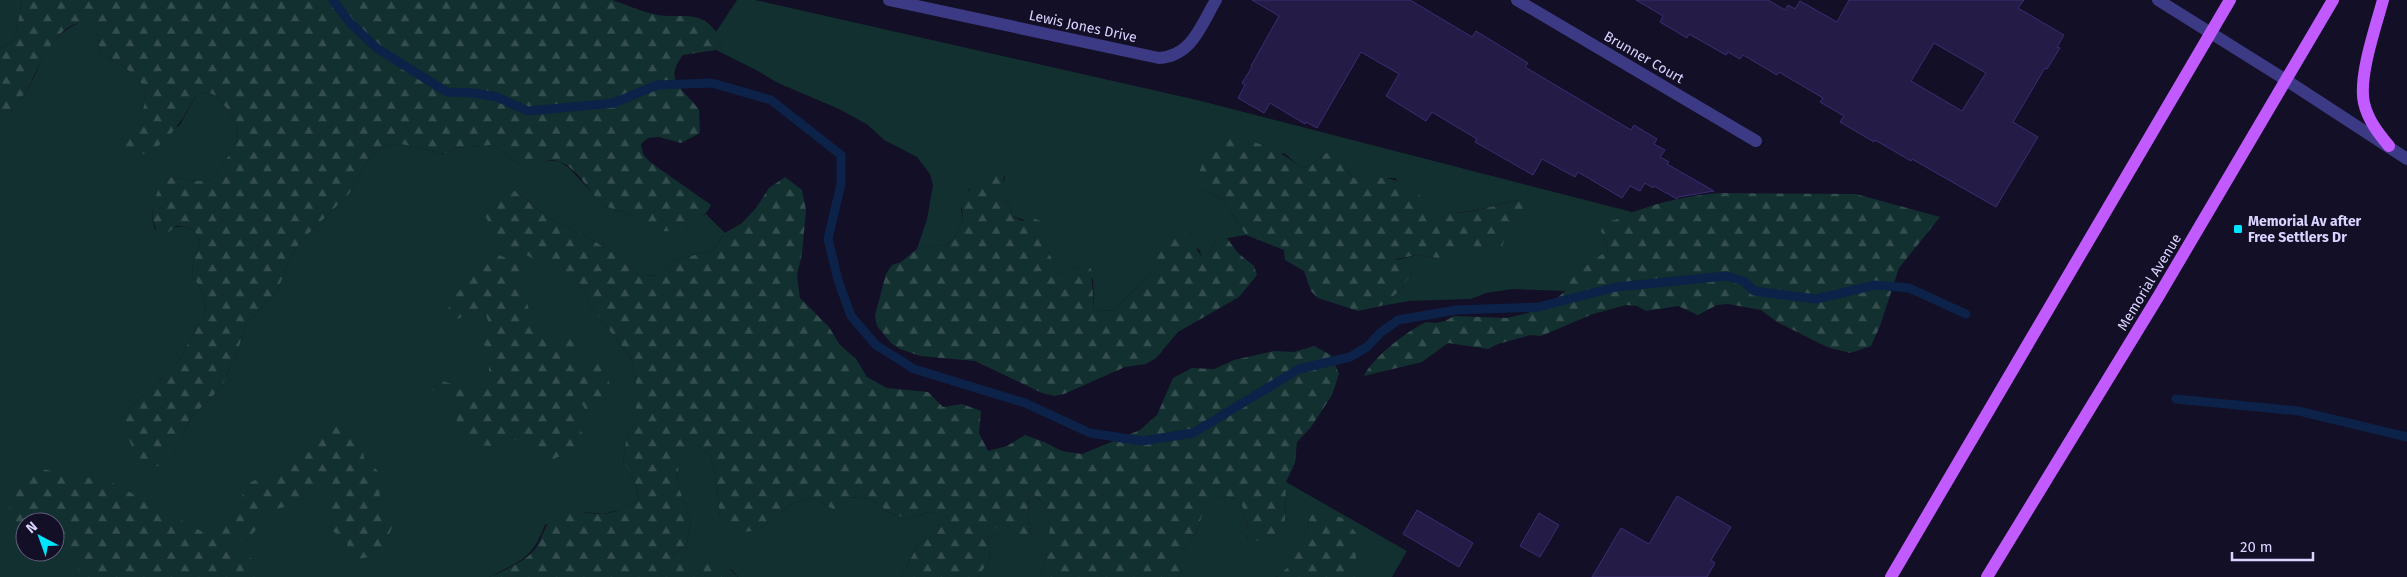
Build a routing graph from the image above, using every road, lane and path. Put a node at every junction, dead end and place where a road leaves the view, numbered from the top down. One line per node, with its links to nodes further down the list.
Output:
1 (889, 0): 2 (street, Lewis Jones Drive)
2 (1216, 0)
3 (1517, 0): 10 (street, Brunner Court)
4 (2158, 0): 8 (street)
5 (2230, 0): 8 (main road)
6 (2333, 0): 9 (main road, Memorial Avenue)
7 (2383, 0): 11 (main road)
8 (2211, 33): 9 (street); 13 (main road)
9 (2286, 80): 11 (street); 14 (main road, Memorial Avenue)
10 (1756, 141)
11 (2390, 146): 12 (street)
12 (2407, 159)
13 (1891, 577)
14 (1987, 577)

